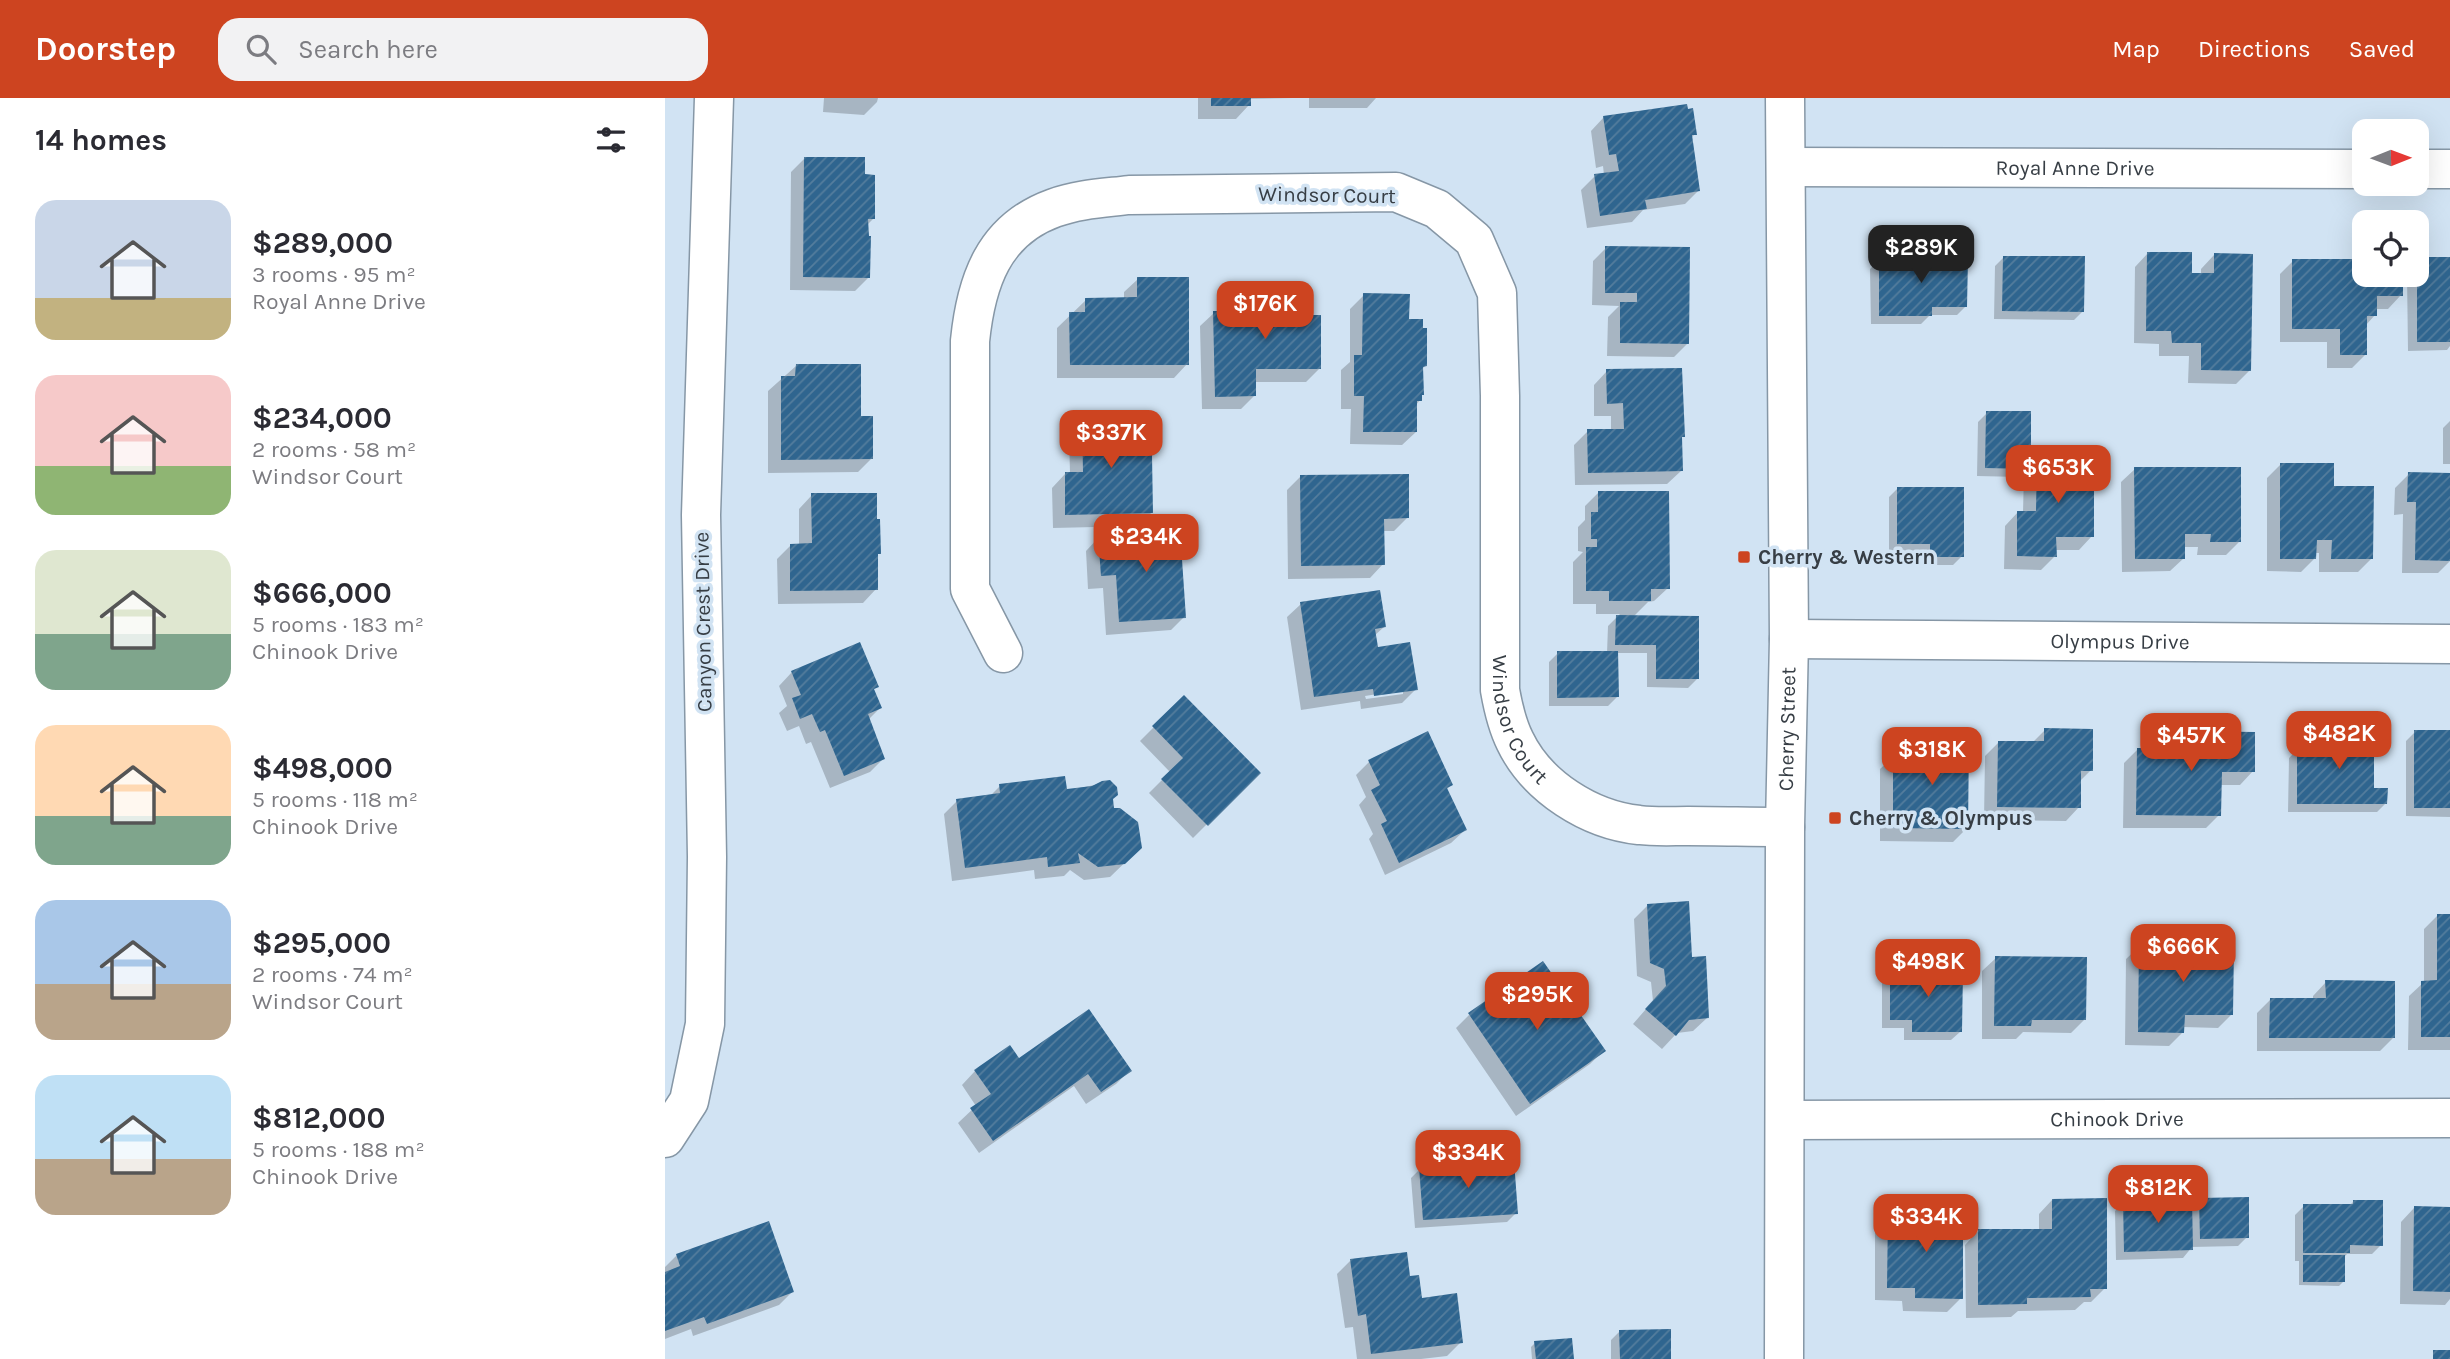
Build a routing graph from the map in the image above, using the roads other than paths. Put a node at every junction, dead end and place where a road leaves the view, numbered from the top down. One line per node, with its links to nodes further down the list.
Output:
1 (714, 98): 13 (street, Canyon Crest Drive)
2 (1785, 98): 3 (street, Cherry Street)
3 (1786, 167): 4 (street, Royal Anne Drive); 7 (street, Cherry Street)
4 (2352, 169)
5 (2429, 169): 6 (street)
6 (2450, 169)
7 (1789, 639): 8 (street, Olympus Drive); 10 (street, Cherry Street)
8 (2450, 644)
9 (1003, 653): 10 (street, Windsor Court)
10 (1785, 827): 12 (street, Cherry Street)
11 (2450, 1118): 12 (street, Chinook Drive)
12 (1785, 1120): 14 (street, Cherry Street)
13 (665, 1138)
14 (1784, 1359)

